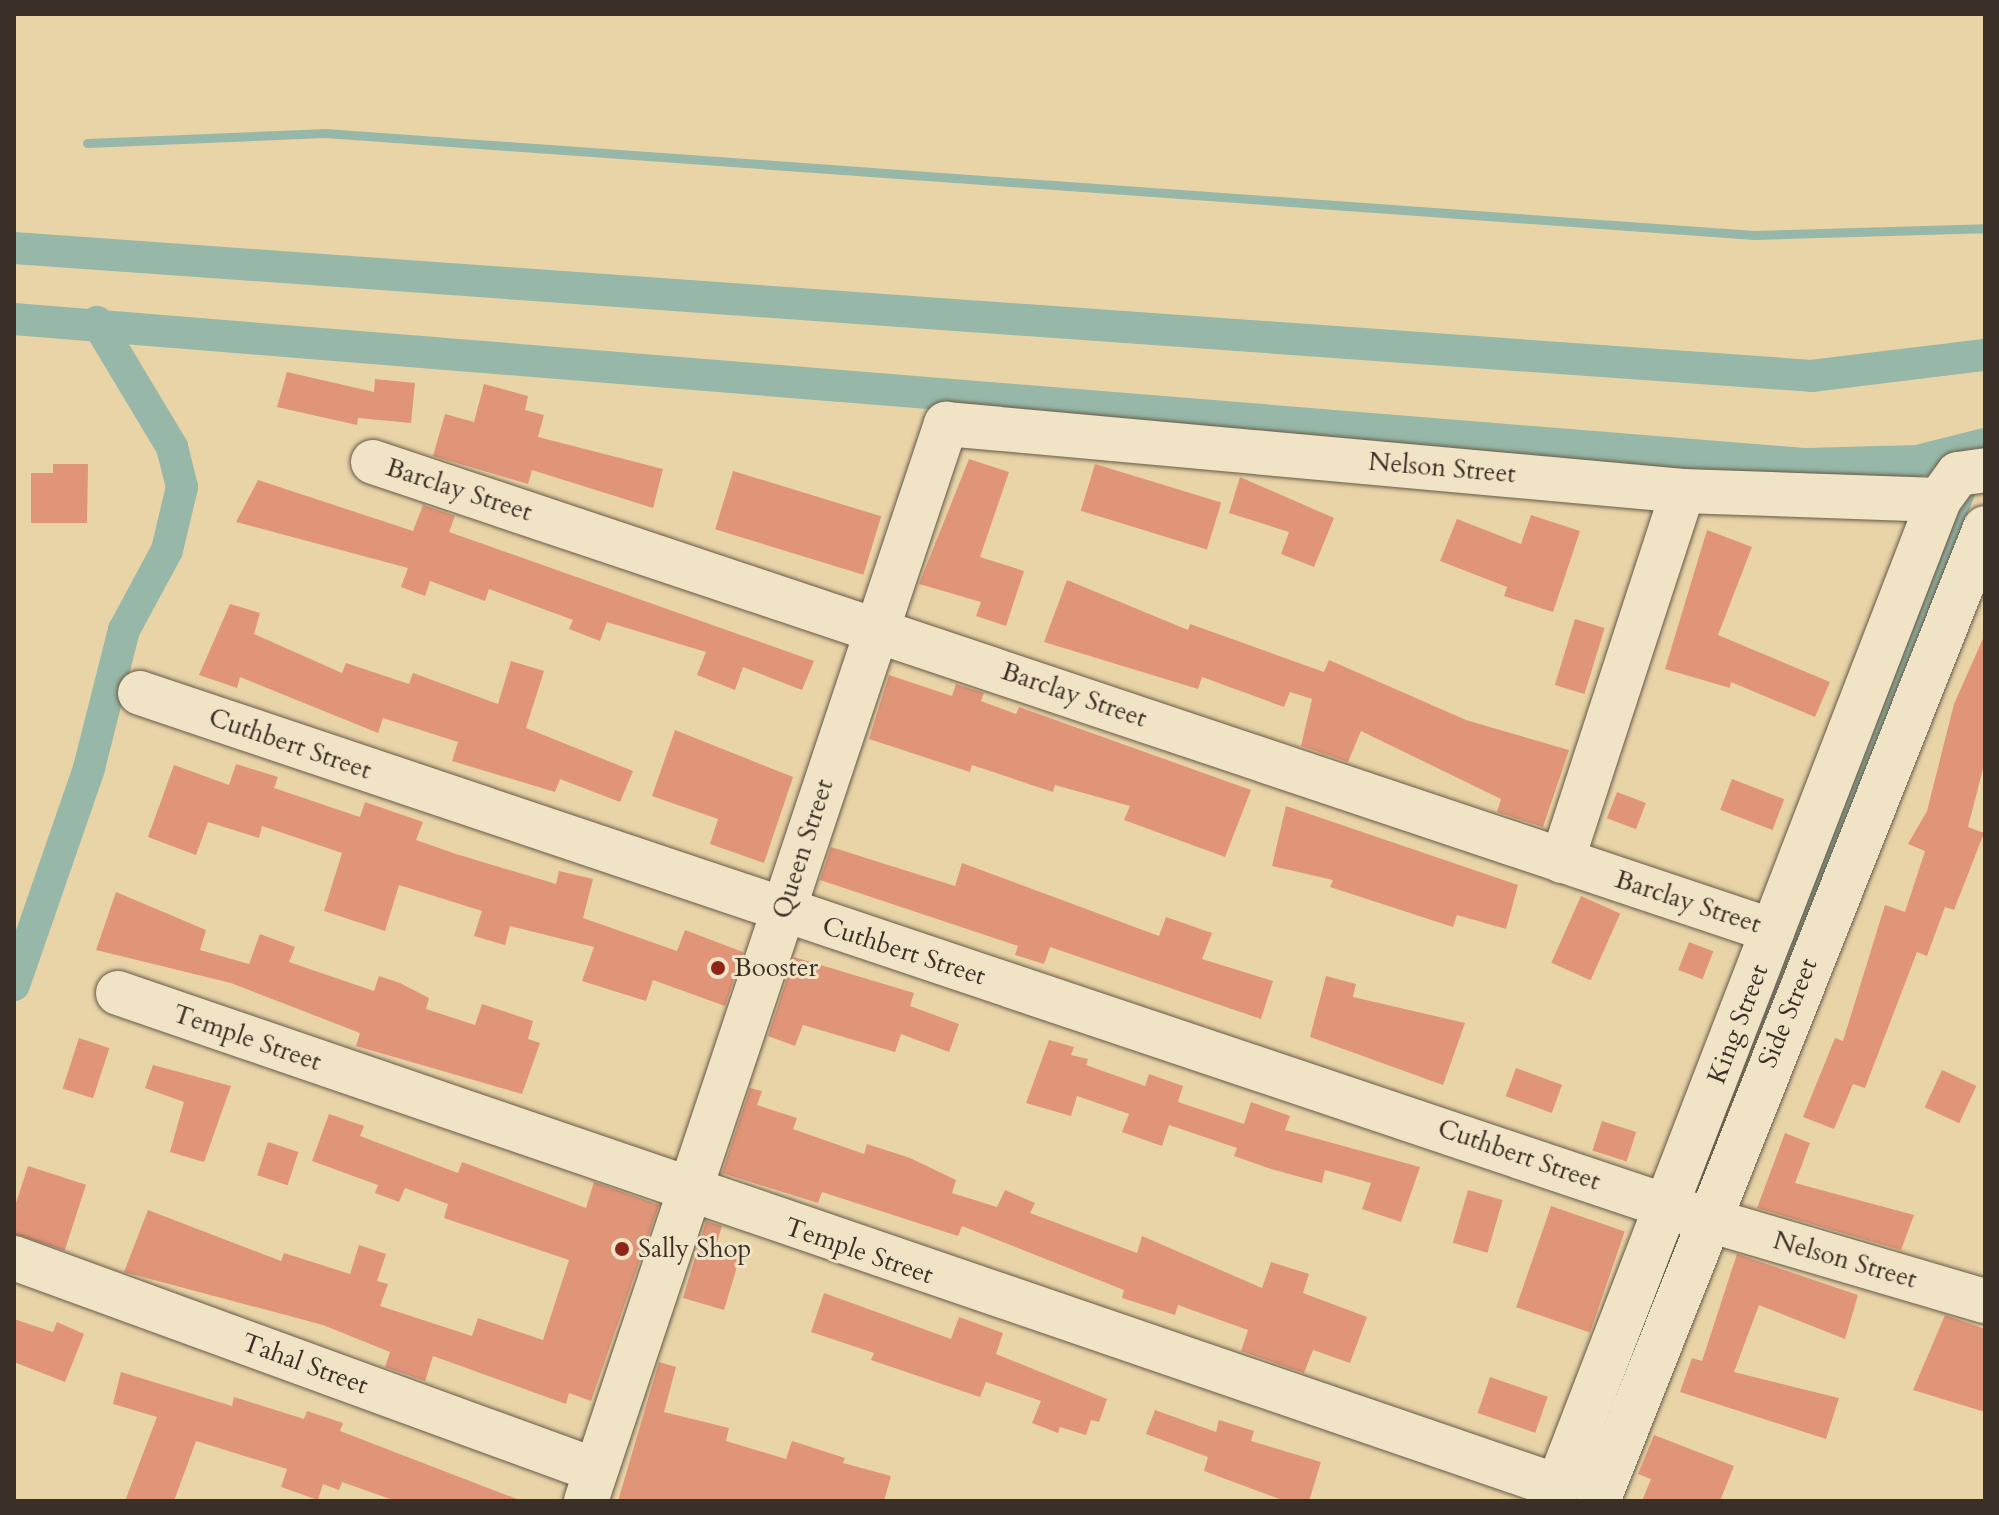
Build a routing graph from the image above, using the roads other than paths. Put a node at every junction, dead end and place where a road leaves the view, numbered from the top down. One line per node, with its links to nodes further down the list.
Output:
1 (946, 424): 4 (street, Nelson Street); 7 (street, Queen Street)
2 (373, 462): 7 (street, Barclay Street)
3 (1981, 469): 5 (street)
4 (1683, 491): 5 (street, Nelson Street); 9 (street)
5 (1939, 500): 11 (street, King Street)
6 (1985, 528): 14 (street, Side Street)
7 (876, 627): 9 (street, Barclay Street); 10 (street, Queen Street)
8 (140, 693): 10 (street, Cuthbert Street)
9 (1562, 861): 11 (street, Barclay Street)
10 (783, 911): 13 (street, Queen Street); 14 (street, Cuthbert Street)
11 (1773, 931): 14 (street, King Street)
12 (118, 993): 13 (street, Temple Street)
13 (690, 1194): 17 (street, Queen Street); 18 (street, Temple Street)
14 (1686, 1212): 16 (street, Nelson Street); 18 (street, King Street); 19 (street, Side Street)
15 (14, 1258): 17 (street, Tahal Street)
16 (1985, 1301)
17 (590, 1485)
18 (1554, 1494)
19 (1598, 1501)

